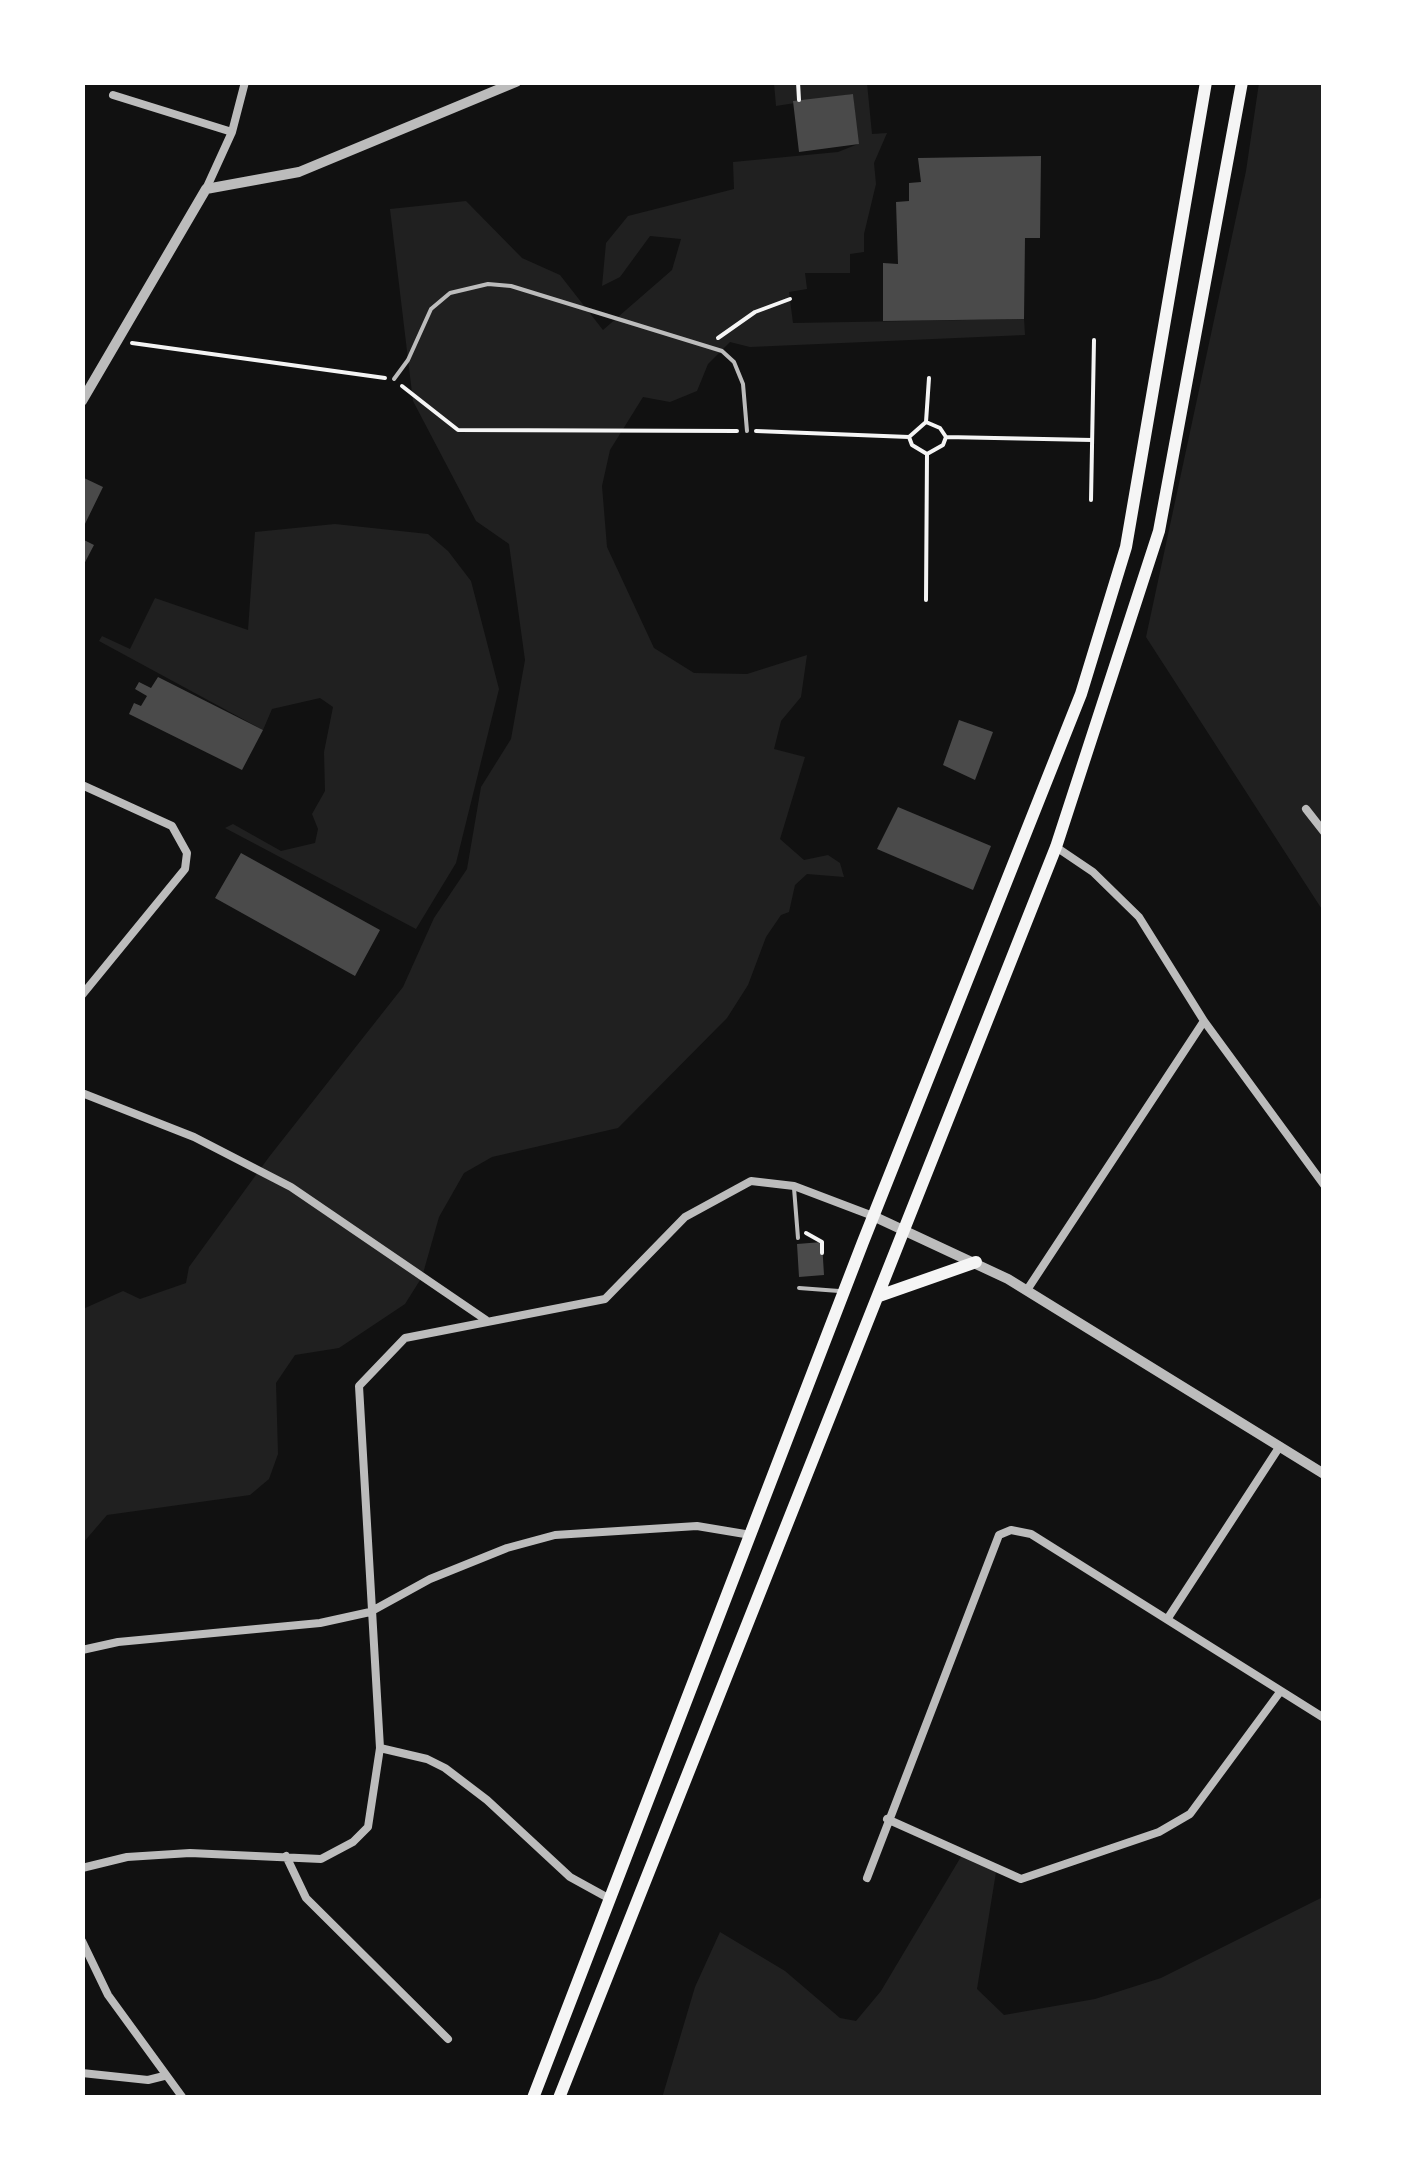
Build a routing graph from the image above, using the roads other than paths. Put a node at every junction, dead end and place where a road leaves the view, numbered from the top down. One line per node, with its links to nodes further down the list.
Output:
1 (245, 82): 6 (street)
2 (516, 82): 7 (street)
3 (1206, 82): 20 (main road)
4 (1242, 82): 14 (main road)
5 (112, 95): 6 (street)
6 (232, 132): 7 (street)
7 (206, 189): 9 (street)
8 (394, 379): 10 (lane)
9 (82, 400)
10 (747, 430)
11 (82, 784): 15 (street)
12 (1306, 809): 13 (street)
13 (1324, 832)
14 (1056, 847): 16 (street); 21 (main road)
15 (82, 995)
16 (1204, 1021): 18 (street); 25 (street)
17 (82, 1094): 28 (street)
18 (1324, 1185)
19 (794, 1186): 20 (street); 22 (lane); 28 (street)
20 (874, 1216): 21 (street); 26 (main road)
21 (905, 1228): 23 (street); 27 (main road)
22 (798, 1238)
23 (976, 1262): 25 (street); 27 (main road)
24 (799, 1288): 26 (lane)
25 (1028, 1290): 29 (street)
26 (844, 1292): 31 (main road)
27 (879, 1296): 49 (main road)
28 (486, 1320): 32 (street)
29 (1280, 1446): 30 (street); 33 (street)
30 (1324, 1474)
31 (751, 1535): 32 (street); 42 (main road)
32 (370, 1612): 34 (street); 37 (street)
33 (1168, 1618): 35 (street); 38 (street)
34 (82, 1650)
35 (1280, 1692): 36 (street); 38 (street)
36 (1324, 1718)
37 (380, 1748): 39 (street); 42 (street)
38 (887, 1820): 41 (street)
39 (286, 1856): 40 (street); 44 (street)
40 (82, 1868)
41 (866, 1878)
42 (612, 1899): 48 (main road)
43 (82, 1942): 46 (street)
44 (448, 2039)
45 (82, 2073): 46 (street)
46 (164, 2076): 47 (street)
47 (183, 2098)
48 (533, 2098)
49 (559, 2098)

